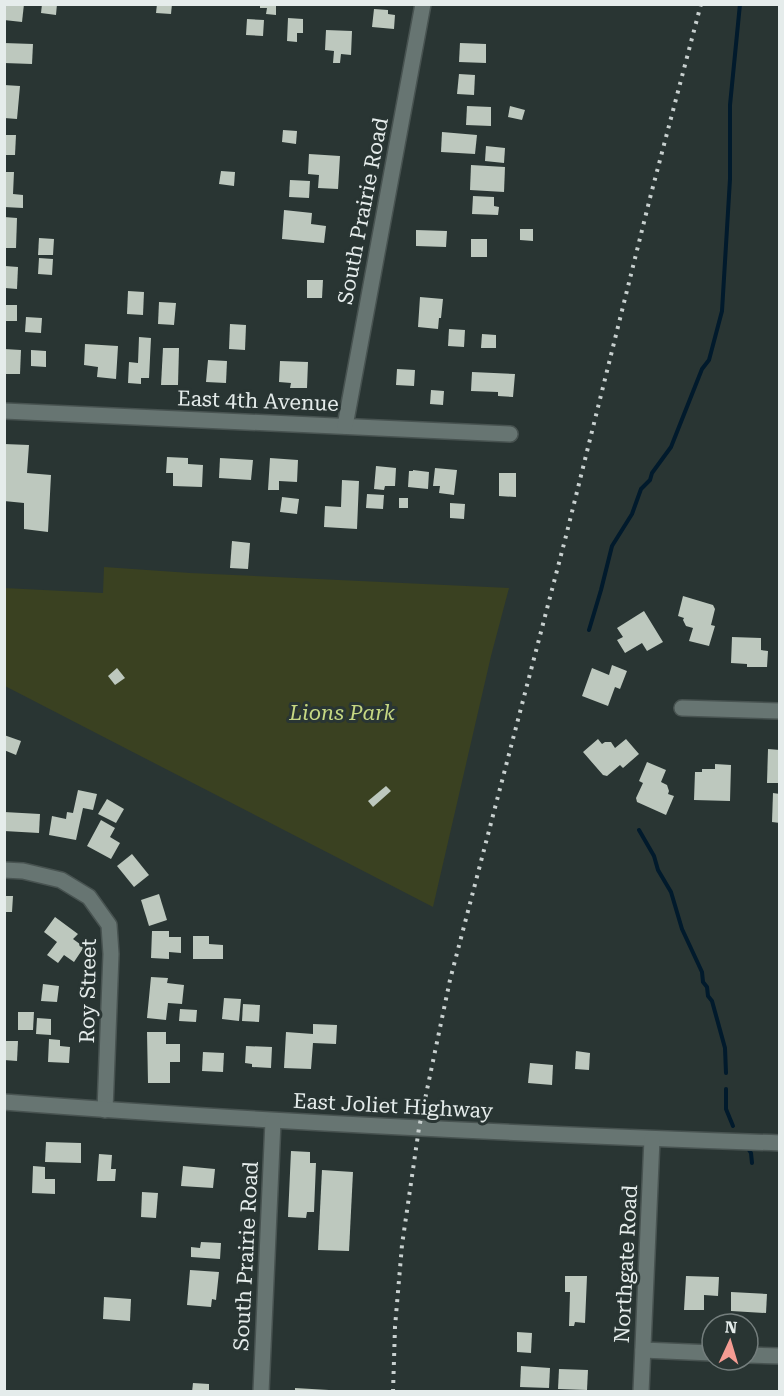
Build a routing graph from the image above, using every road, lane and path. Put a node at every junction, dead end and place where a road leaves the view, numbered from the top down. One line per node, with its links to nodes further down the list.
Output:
1 (423, 4): 3 (street, South Prairie Road)
2 (4, 411): 3 (street, East 4th Avenue)
3 (345, 426): 4 (street, East 4th Avenue)
4 (510, 434)
5 (682, 708): 6 (street)
6 (780, 711)
7 (4, 870): 9 (street, Roy Street)
8 (4, 1102): 9 (street, East Joliet Highway)
9 (105, 1110): 10 (street, East Joliet Highway)
10 (273, 1122): 11 (street, East Joliet Highway); 17 (street, South Prairie Road)
11 (652, 1139): 12 (street, East Joliet Highway); 13 (street, Northgate Road)
12 (780, 1143)
13 (643, 1350): 14 (street); 18 (street, Northgate Road)
14 (700, 1352)
15 (760, 1355): 16 (street)
16 (780, 1356)
17 (261, 1392)
18 (641, 1392)

